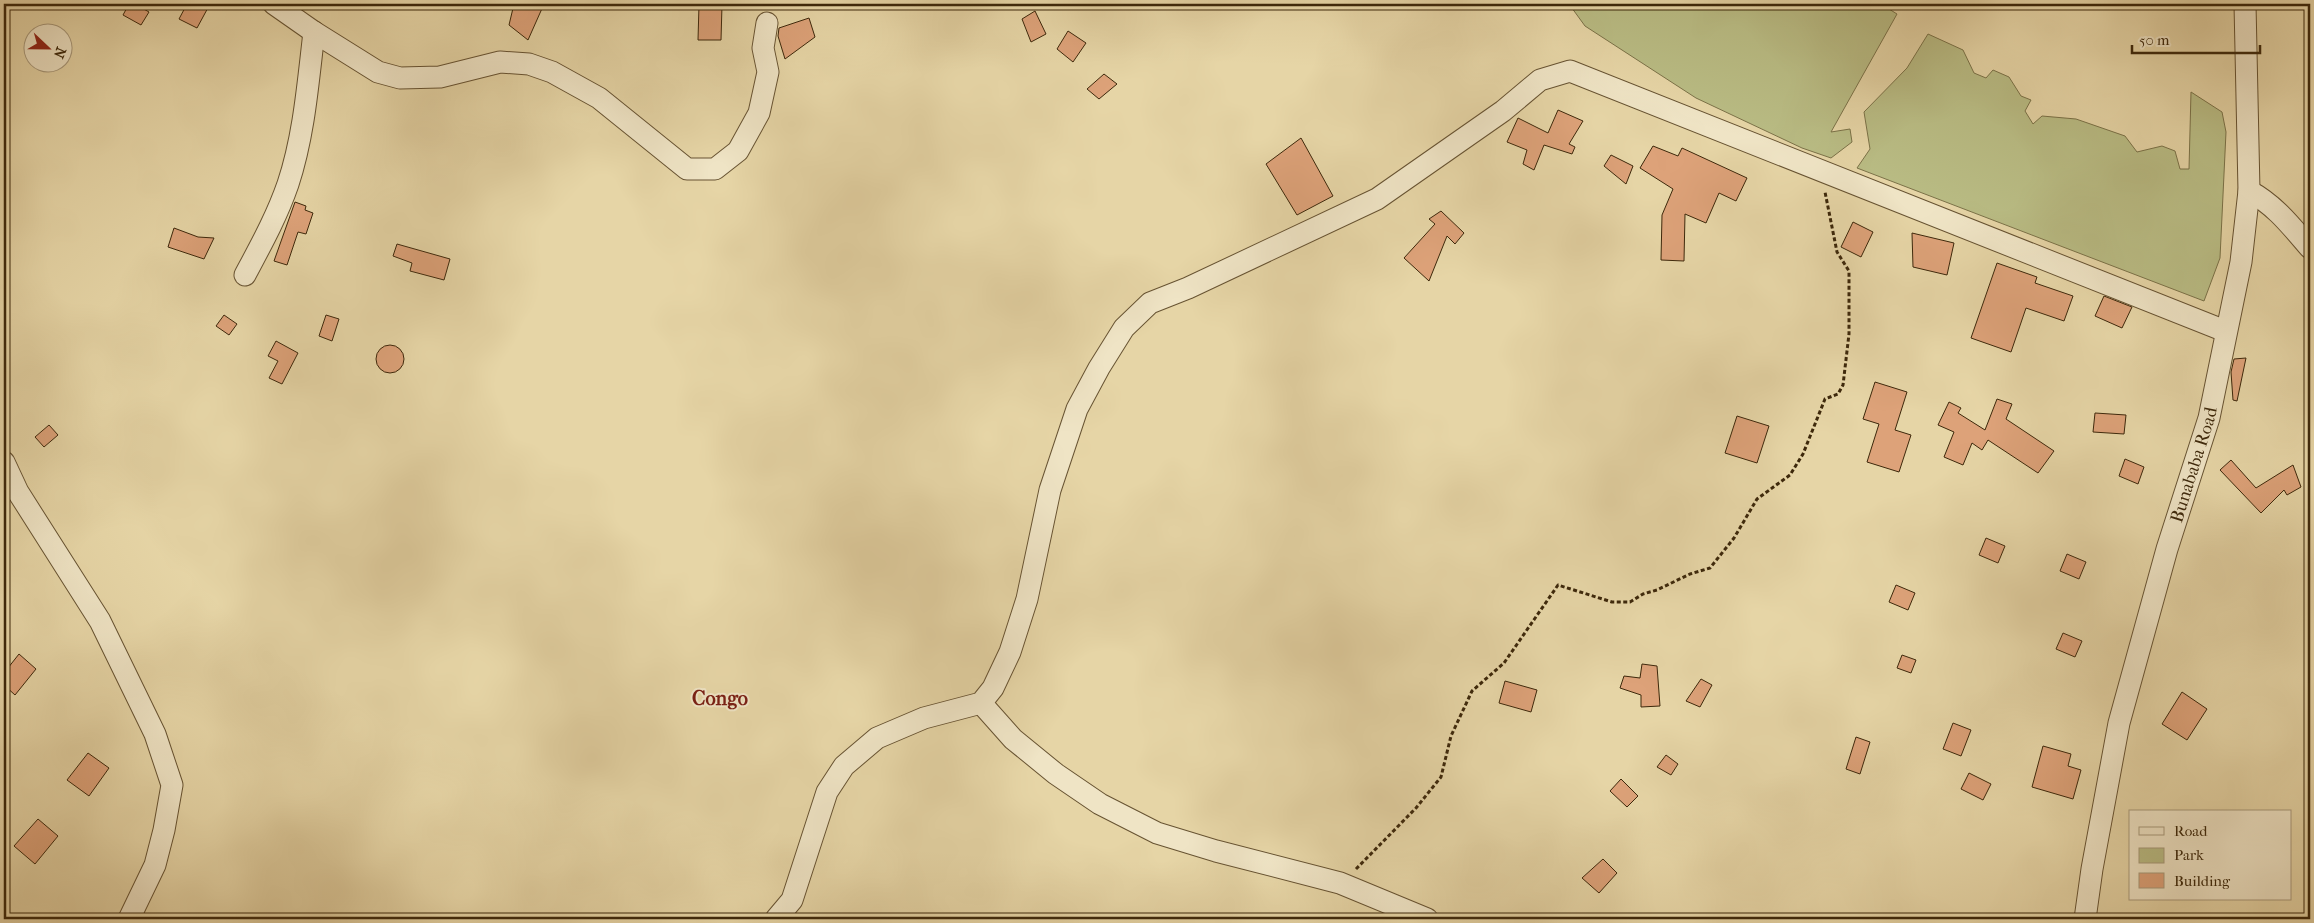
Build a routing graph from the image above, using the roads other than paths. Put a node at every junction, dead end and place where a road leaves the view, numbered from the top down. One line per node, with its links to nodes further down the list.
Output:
1 (274, 4): 4 (street)
2 (2245, 4): 5 (street, Bunababa Road)
3 (767, 23): 4 (street)
4 (314, 32): 7 (street)
5 (2248, 191): 6 (street); 8 (street, Bunababa Road)
6 (2310, 248)
7 (245, 275)
8 (2226, 331): 10 (street); 14 (street, Bunababa Road)
9 (4, 462): 11 (street)
10 (981, 704): 12 (street); 13 (street)
11 (129, 919)
12 (776, 919)
13 (1427, 919)
14 (2085, 919)

